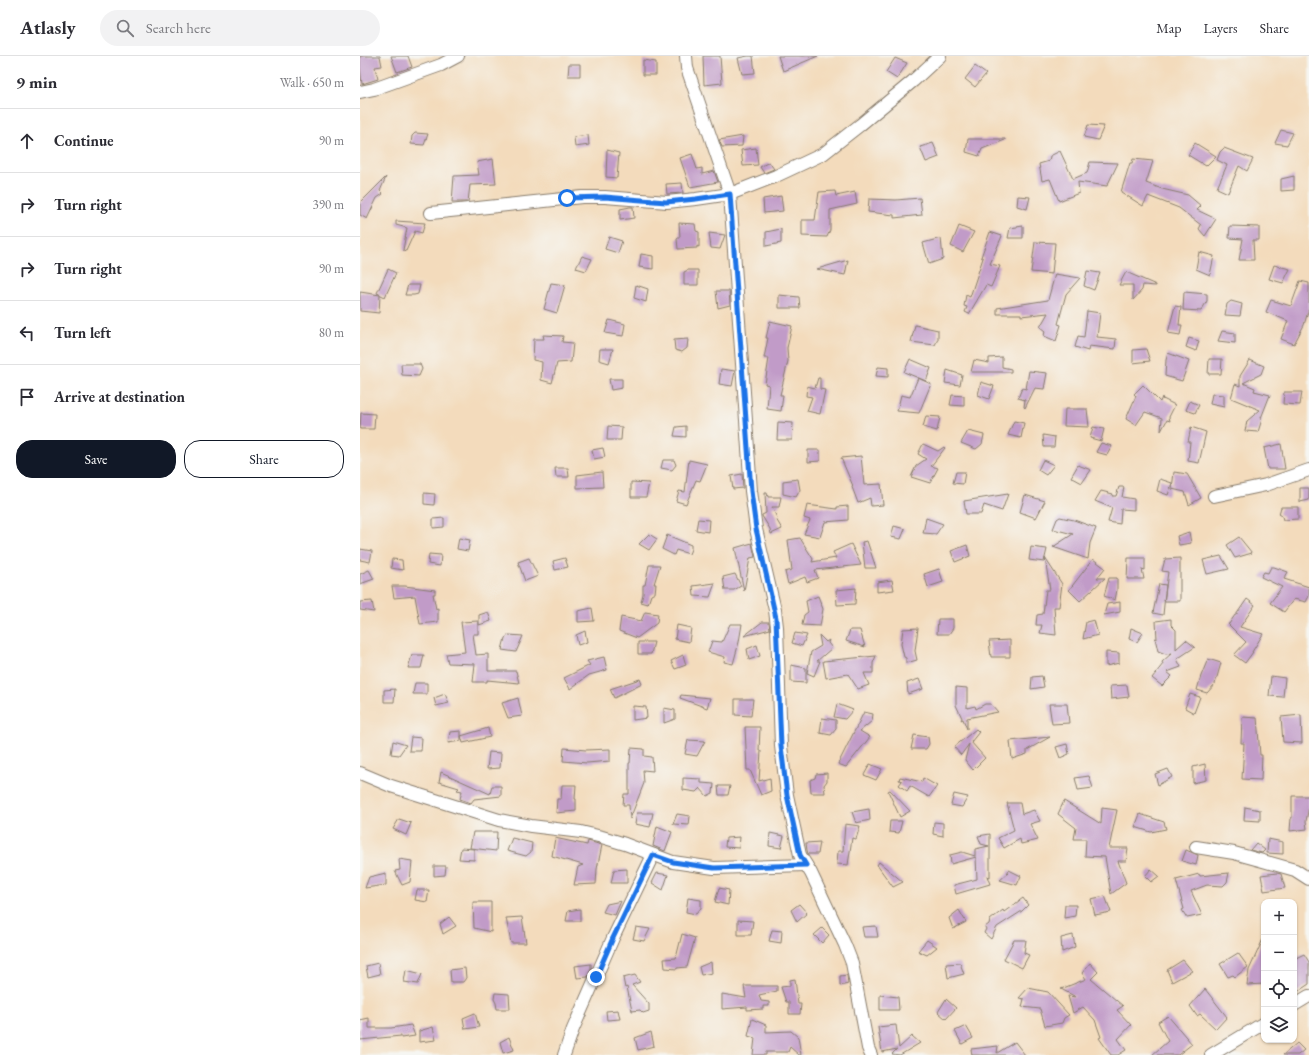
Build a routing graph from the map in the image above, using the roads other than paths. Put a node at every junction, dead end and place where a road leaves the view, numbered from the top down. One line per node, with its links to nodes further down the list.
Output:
1 (458, 56): 4 (street)
2 (686, 56): 5 (street)
3 (940, 56): 5 (street)
4 (360, 92)
5 (730, 194): 6 (street); 12 (street)
6 (431, 213)
7 (1309, 470): 8 (street)
8 (1214, 496)
9 (360, 773): 11 (street)
10 (1196, 847): 13 (street)
11 (653, 855): 12 (street); 17 (street)
12 (806, 865): 18 (street)
13 (1309, 880)
14 (1309, 996): 15 (street)
15 (1297, 1003)
16 (1261, 1025): 19 (street)
17 (564, 1055)
18 (871, 1055)
19 (1211, 1055)

